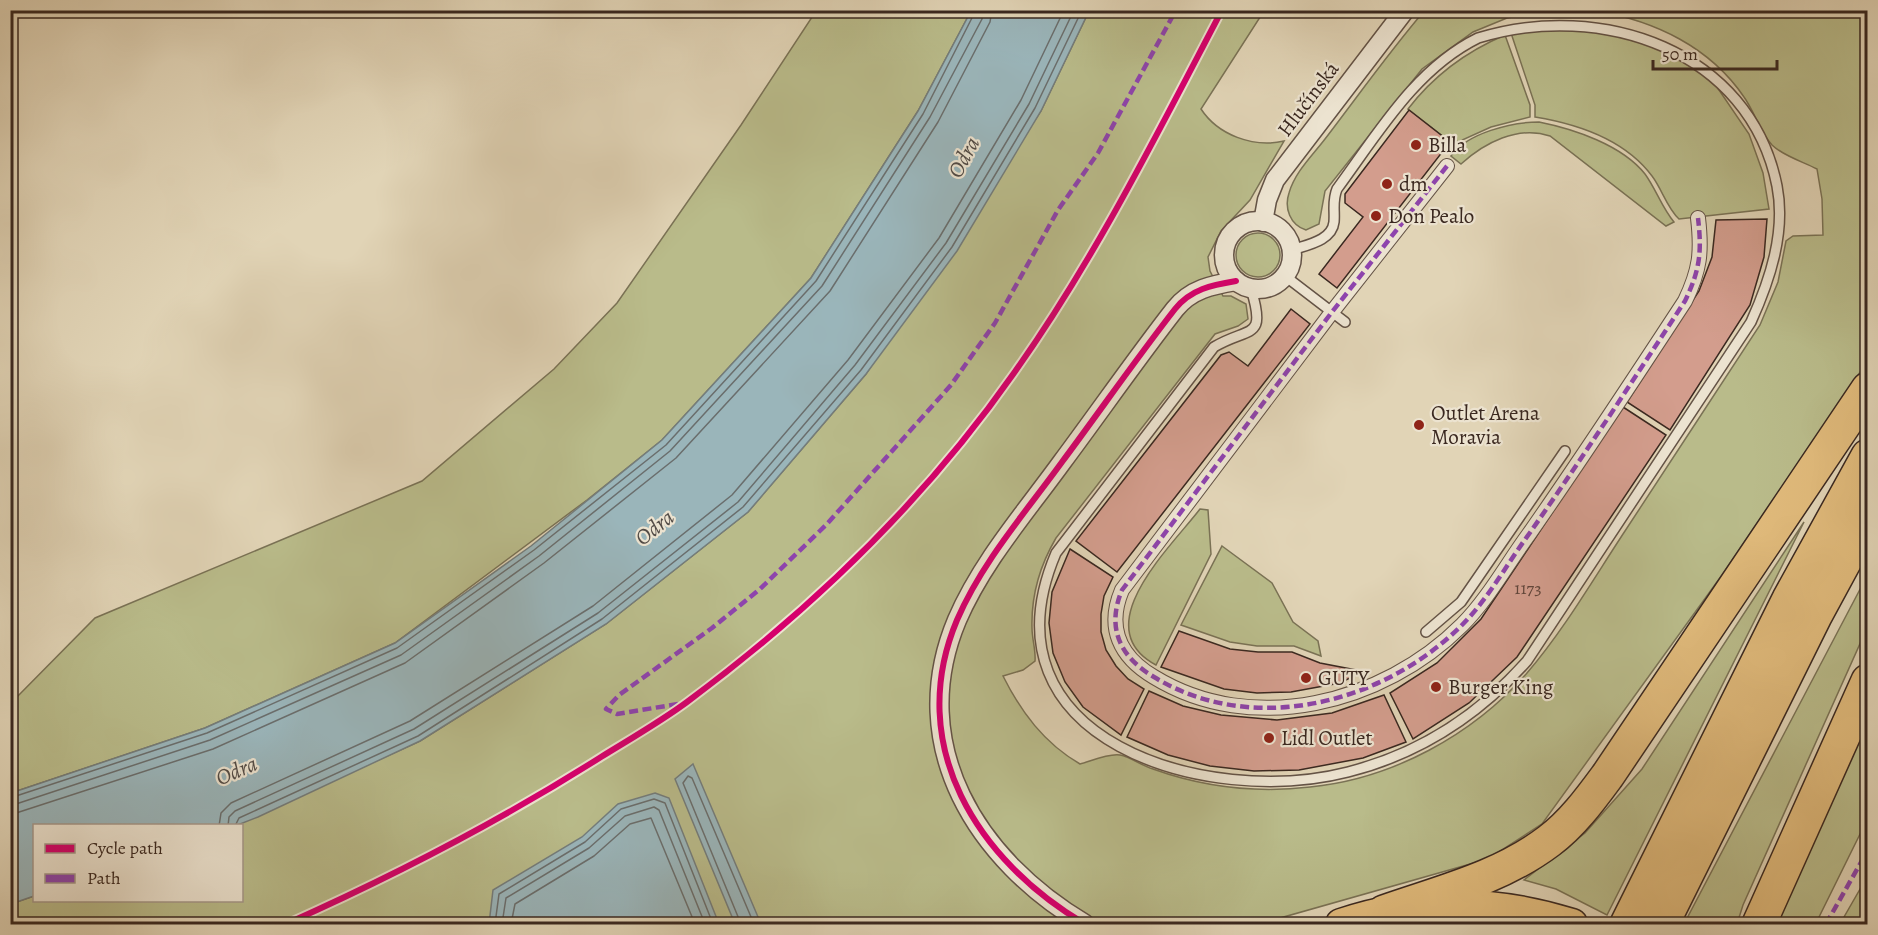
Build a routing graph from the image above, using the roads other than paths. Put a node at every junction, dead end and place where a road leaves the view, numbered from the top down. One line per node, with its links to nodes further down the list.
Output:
1 (1405, 10): 6 (street, Hlučínská)
2 (1574, 16): 7 (lane)
3 (1615, 21): 9 (lane)
4 (1447, 166): 10 (street)
5 (1698, 219): 10 (street)
6 (1263, 222): 7 (street); 9 (street)
7 (1292, 250): 8 (street)
8 (1285, 276): 9 (street); 10 (lane)
9 (1244, 285): 20 (street)
10 (1332, 312): 11 (lane)
11 (1345, 322)
12 (1868, 389): 18 (highway)
13 (1565, 451): 16 (lane)
14 (1868, 456): 23 (highway)
15 (1868, 518): 24 (highway)
16 (1426, 632)
17 (1868, 681): 19 (highway)
18 (1384, 912): 21 (highway); 22 (highway)
19 (1759, 923)
20 (1085, 924)
21 (1341, 924)
22 (1572, 924)
23 (1627, 924)
24 (1662, 924)

